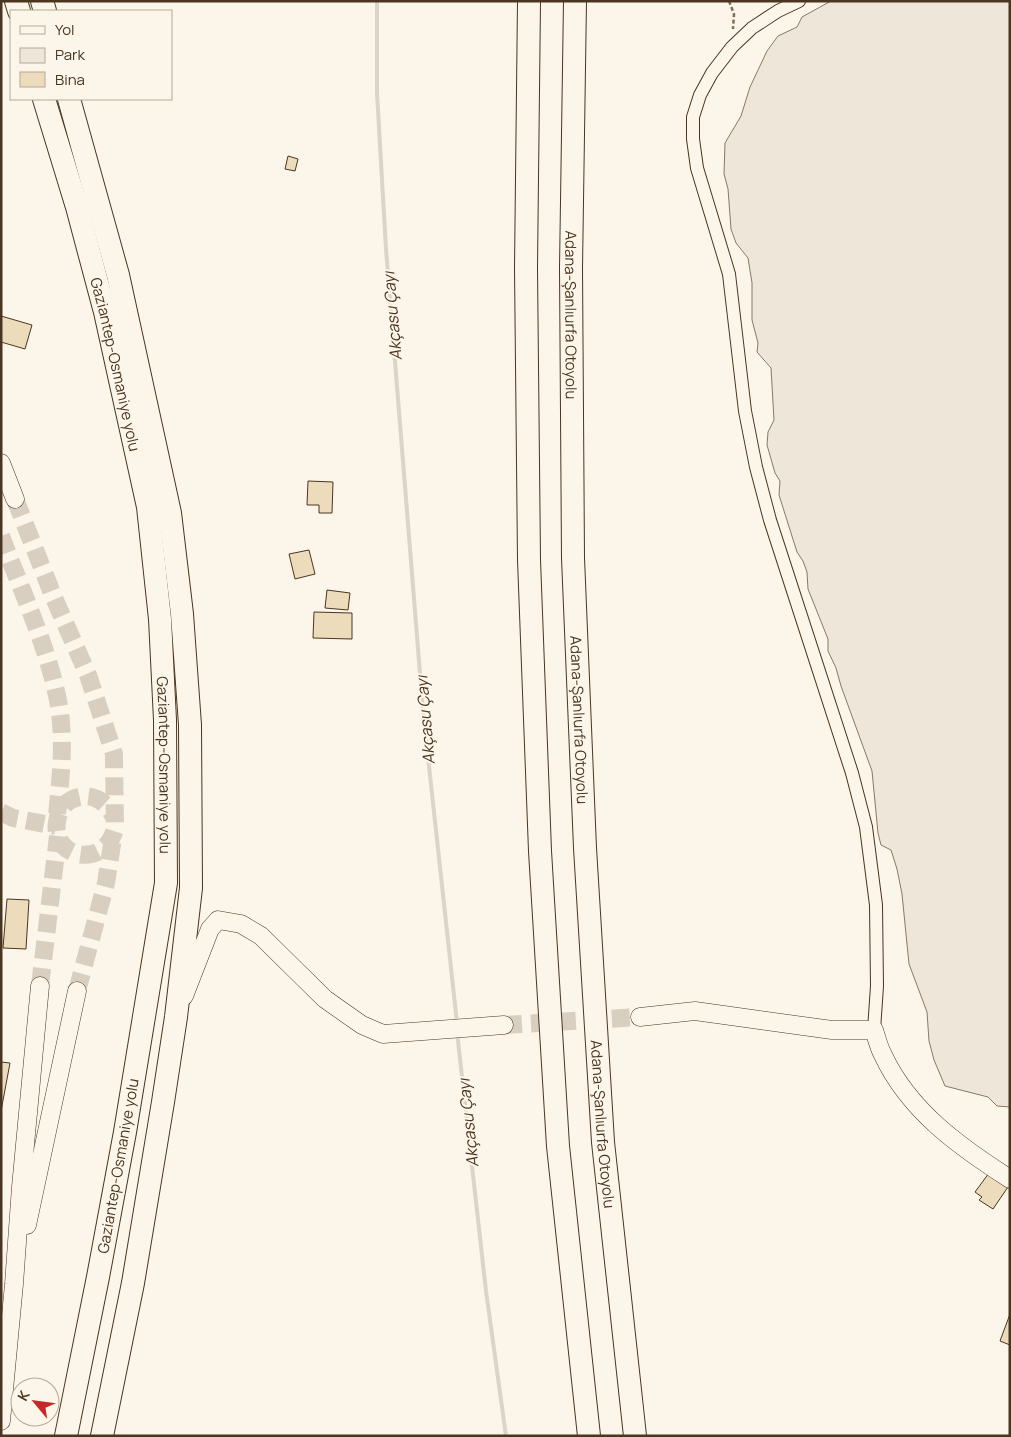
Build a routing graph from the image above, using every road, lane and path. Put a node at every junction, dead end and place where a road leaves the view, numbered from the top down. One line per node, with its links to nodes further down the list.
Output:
1 (530, 1): 22 (highway)
2 (575, 1): 23 (highway, Adana-Şanlıurfa Otoyolu)
3 (729, 1): 5 (path)
4 (799, 1): 5 (street)
5 (732, 47): 15 (street)
6 (44, 100): 20 (highway, Gaziantep-Osmaniye yolu)
7 (69, 100): 12 (highway, Gaziantep-Osmaniye yolu)
8 (1, 463): 9 (street)
9 (15, 499)
10 (40, 986): 17 (street)
11 (77, 991): 17 (street)
12 (176, 1017): 14 (street); 21 (highway, Gaziantep-Osmaniye yolu)
13 (640, 1017): 15 (street)
14 (504, 1024)
15 (874, 1030): 16 (street)
16 (1010, 1179)
17 (14, 1284): 18 (street)
18 (1, 1422): 19 (street)
19 (2, 1436)
20 (66, 1436)
21 (102, 1436)
22 (589, 1436)
23 (635, 1436)

